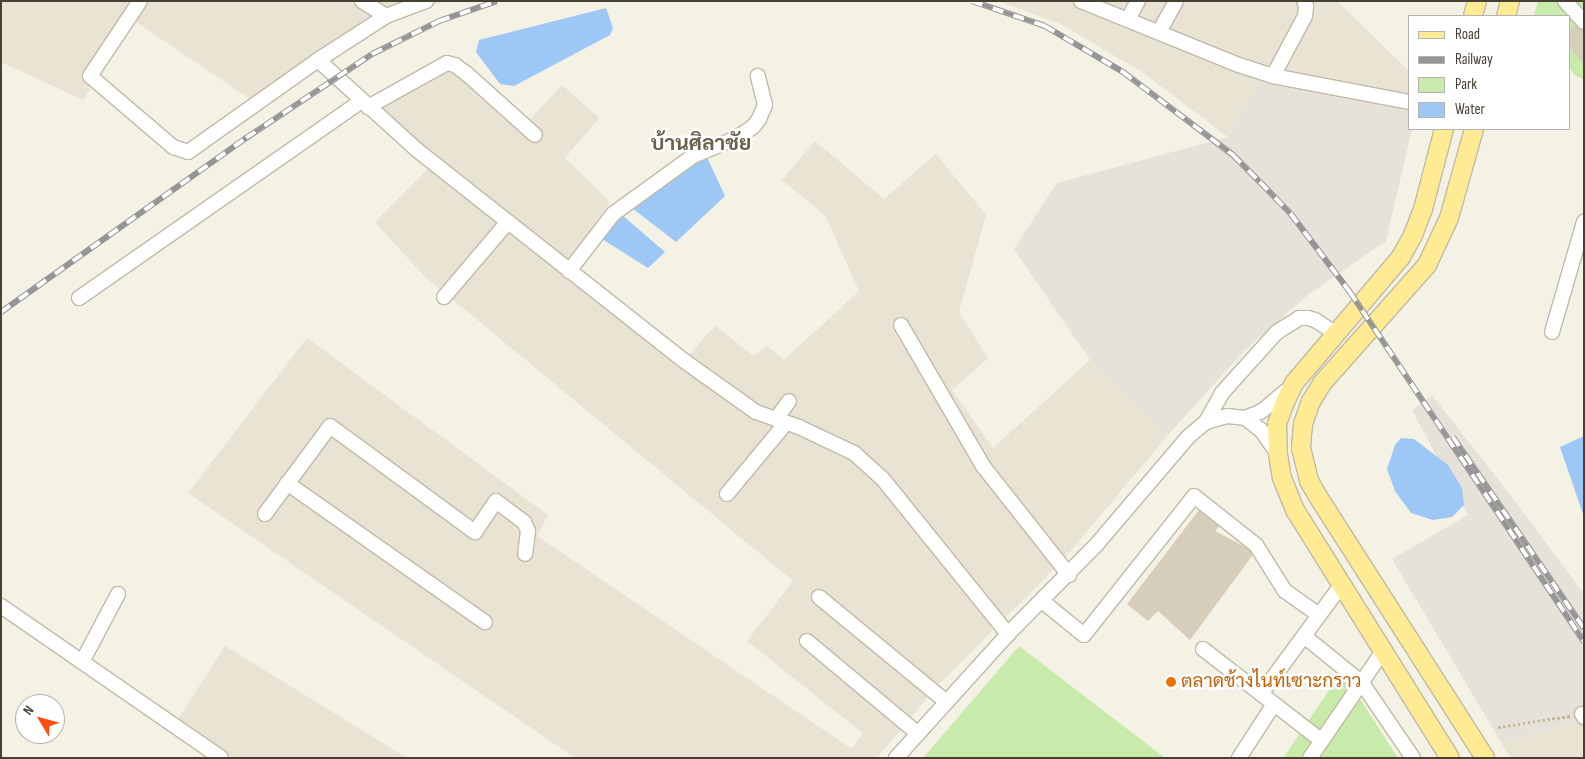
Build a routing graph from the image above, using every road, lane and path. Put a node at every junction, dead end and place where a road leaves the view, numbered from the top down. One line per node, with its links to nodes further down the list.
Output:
1 (140, 1): 18 (street)
2 (362, 1): 14 (street)
3 (426, 1): 14 (street)
4 (1081, 1): 11 (street)
5 (1138, 1): 15 (street)
6 (1176, 1): 17 (street)
7 (1304, 1): 20 (street)
8 (1477, 1): 12 (main road)
9 (1510, 1): 13 (main road)
10 (1565, 1): 16 (street)
11 (1100, 5): 15 (street)
12 (1473, 15)
13 (1506, 15)
14 (386, 16): 18 (street)
15 (1128, 19): 17 (street)
16 (1584, 22)
17 (1159, 32): 20 (street)
18 (318, 60): 22 (street)
19 (758, 76): 28 (street)
20 (1273, 76): 21 (street)
21 (1408, 102)
22 (365, 104): 25 (street); 27 (street); 29 (street)
23 (1444, 130): 33 (main road)
24 (1474, 130): 72 (main road)
25 (534, 135)
26 (1584, 222): 32 (street)
27 (507, 223): 28 (street); 30 (street)
28 (569, 271): 37 (street)
29 (79, 298)
30 (444, 298)
31 (901, 325): 44 (street)
32 (1552, 332)
33 (1335, 333): 34 (main road); 38 (street)
34 (1294, 383): 36 (street); 39 (main road)
35 (789, 401): 37 (street)
36 (1246, 418): 38 (street); 39 (street)
37 (781, 421): 41 (street); 52 (street)
38 (1206, 422): 44 (street)
39 (1278, 454): 45 (main road)
40 (287, 483): 42 (street); 43 (street); 51 (street)
41 (727, 494)
42 (265, 514)
43 (525, 554)
44 (1068, 575): 48 (street)
45 (1342, 584): 50 (street); 56 (main road)
46 (118, 594): 57 (street)
47 (819, 597): 60 (street)
48 (1042, 601): 50 (street); 52 (street)
49 (1, 606): 57 (street)
50 (1319, 615): 53 (street)
51 (485, 622)
52 (1008, 634): 60 (street)
53 (1304, 636): 58 (street); 59 (street)
54 (807, 641): 64 (street)
55 (1203, 649): 59 (street)
56 (1383, 651): 58 (street); 71 (main road)
57 (82, 662): 66 (street)
58 (1362, 683): 65 (street); 70 (street)
59 (1261, 694): 61 (street)
60 (945, 702): 64 (street)
61 (1274, 704): 65 (street); 68 (street)
62 (1583, 716): 63 (path)
63 (1498, 726)
64 (917, 734): 67 (street)
65 (1322, 741): 69 (street)
66 (221, 758)
67 (896, 758)
68 (1239, 758)
69 (1310, 758)
70 (1413, 758)
71 (1450, 758)
72 (1485, 758)

